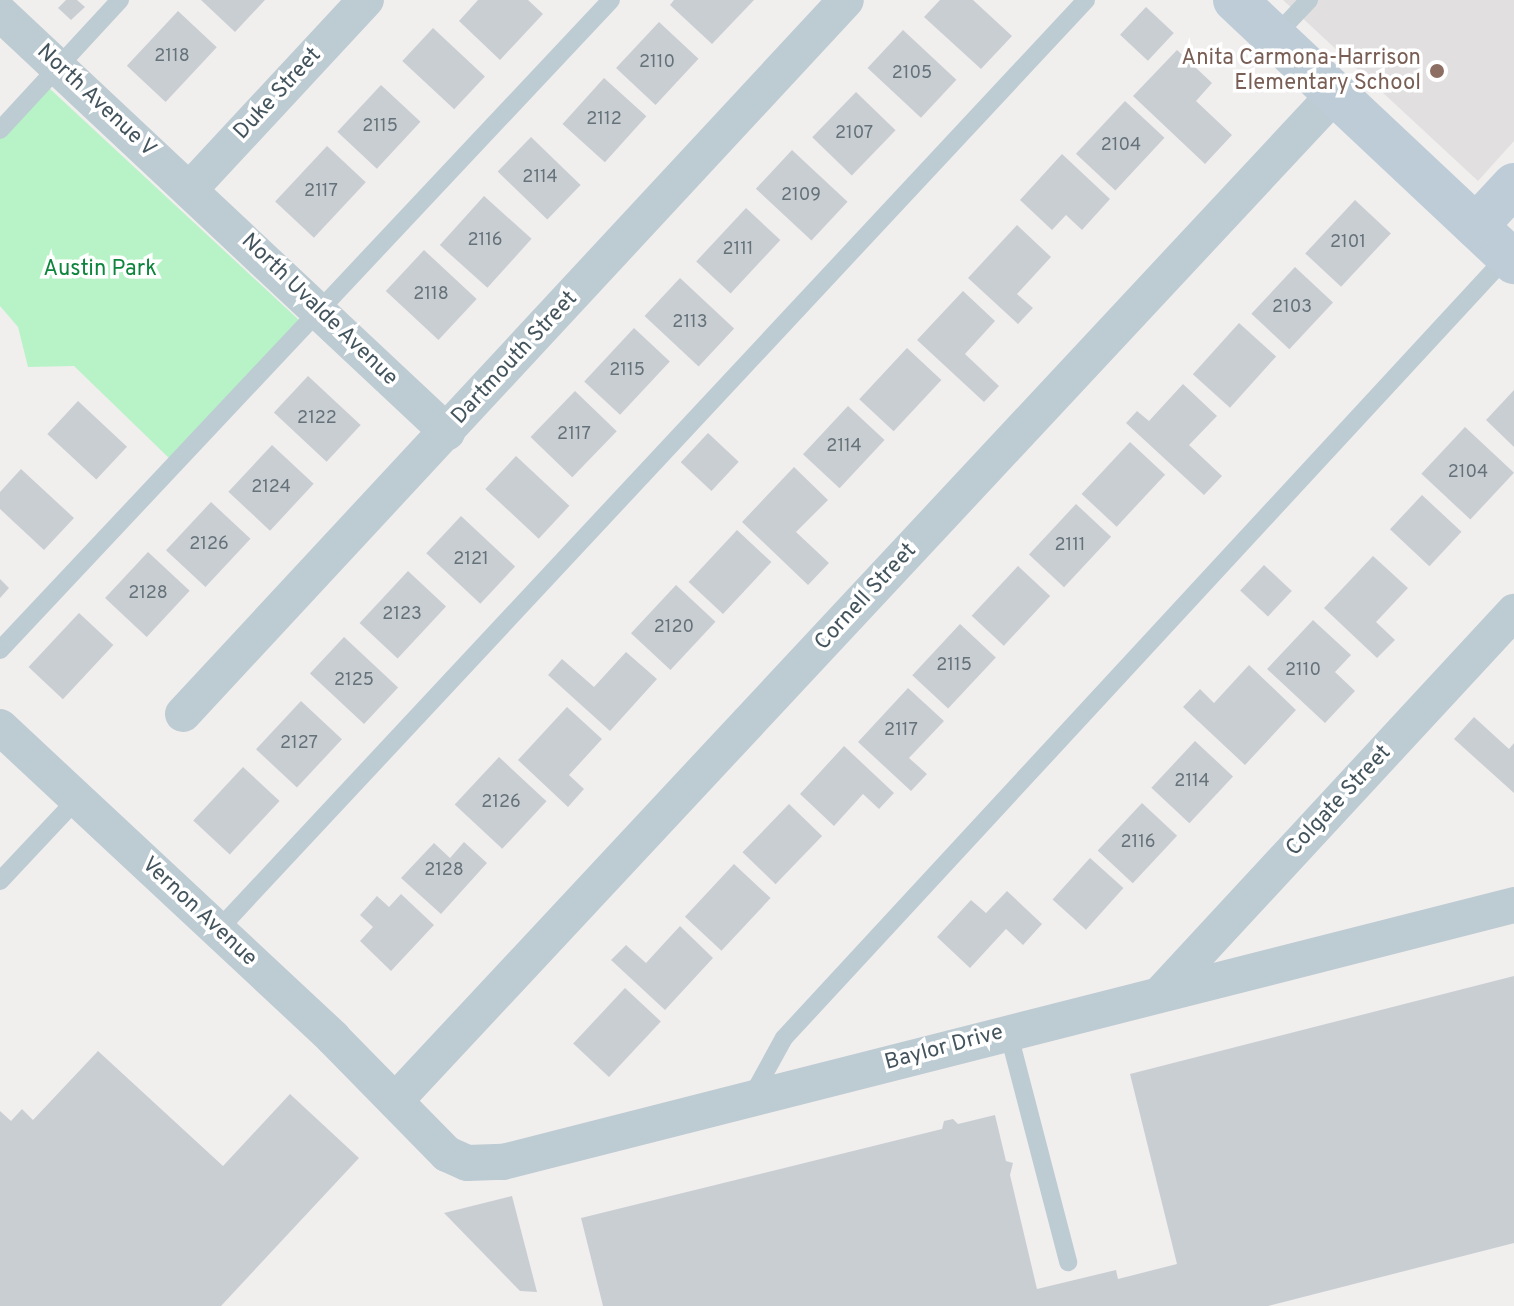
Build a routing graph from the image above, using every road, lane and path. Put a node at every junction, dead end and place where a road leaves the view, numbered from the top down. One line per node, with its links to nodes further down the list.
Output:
1 (120, 0): 10 (lane)
2 (366, 0): 14 (street, Duke Street)
3 (611, 0): 17 (lane)
4 (846, 0): 18 (street, Dartmouth Street)
5 (1086, 0): 26 (lane)
6 (1235, 0): 9 (street)
7 (1309, 0): 9 (lane)
8 (0, 13): 10 (street, North Avenue V)
9 (1274, 37): 11 (street)
10 (59, 67): 12 (lane); 14 (street, North Avenue V)
11 (1335, 94): 15 (street); 30 (street, Cornell Street)
12 (0, 130)
13 (1514, 185): 15 (street)
14 (191, 188): 17 (street, North Uvalde Avenue)
15 (1476, 226): 16 (street)
16 (1511, 259): 29 (lane)
17 (319, 312): 18 (street, North Uvalde Avenue); 20 (lane)
18 (447, 432): 21 (street, Dartmouth Street)
19 (1514, 612): 27 (street, Colgate Street)
20 (0, 650)
21 (183, 714)
22 (0, 727): 23 (street, Vernon Avenue)
23 (77, 799): 24 (lane); 26 (street, Vernon Avenue)
24 (0, 881)
25 (1514, 905): 27 (street, Baylor Drive)
26 (218, 930): 30 (street, Vernon Avenue)
27 (1163, 991): 28 (street, Baylor Drive)
28 (1008, 1031): 29 (street, Baylor Drive); 31 (lane)
29 (751, 1098): 30 (street, Baylor Drive)
30 (396, 1100)
31 (1068, 1262)

